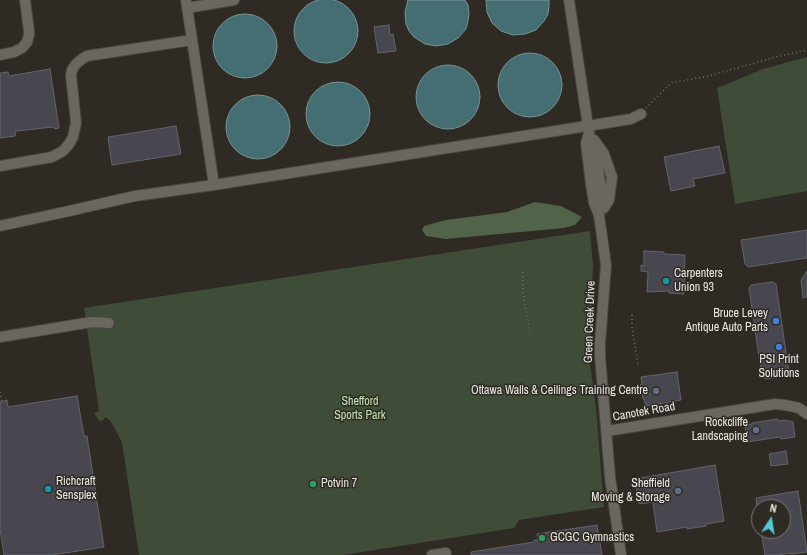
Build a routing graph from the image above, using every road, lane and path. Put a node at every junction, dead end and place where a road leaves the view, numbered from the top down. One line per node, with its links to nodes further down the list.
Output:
1 (25, 0): 7 (street)
2 (234, 0): 4 (street)
3 (569, 0): 9 (street, Green Creek Drive)
4 (187, 4): 5 (street)
5 (192, 40): 10 (street); 11 (street)
6 (807, 50): 8 (path)
7 (0, 55)
8 (641, 114): 9 (street)
9 (588, 130): 11 (street); 22 (street, Green Creek Drive)
10 (0, 166)
11 (214, 185): 12 (street)
12 (0, 226)
13 (523, 272): 16 (path)
14 (632, 315): 18 (path)
15 (109, 323): 17 (street)
16 (530, 332)
17 (0, 337)
18 (638, 365)
19 (0, 392): 20 (path)
20 (2, 402)
21 (807, 414): 22 (street, Canotek Road)
22 (607, 431): 25 (street, Canotek Road)
23 (446, 553): 24 (street)
24 (432, 555)
25 (621, 555)

